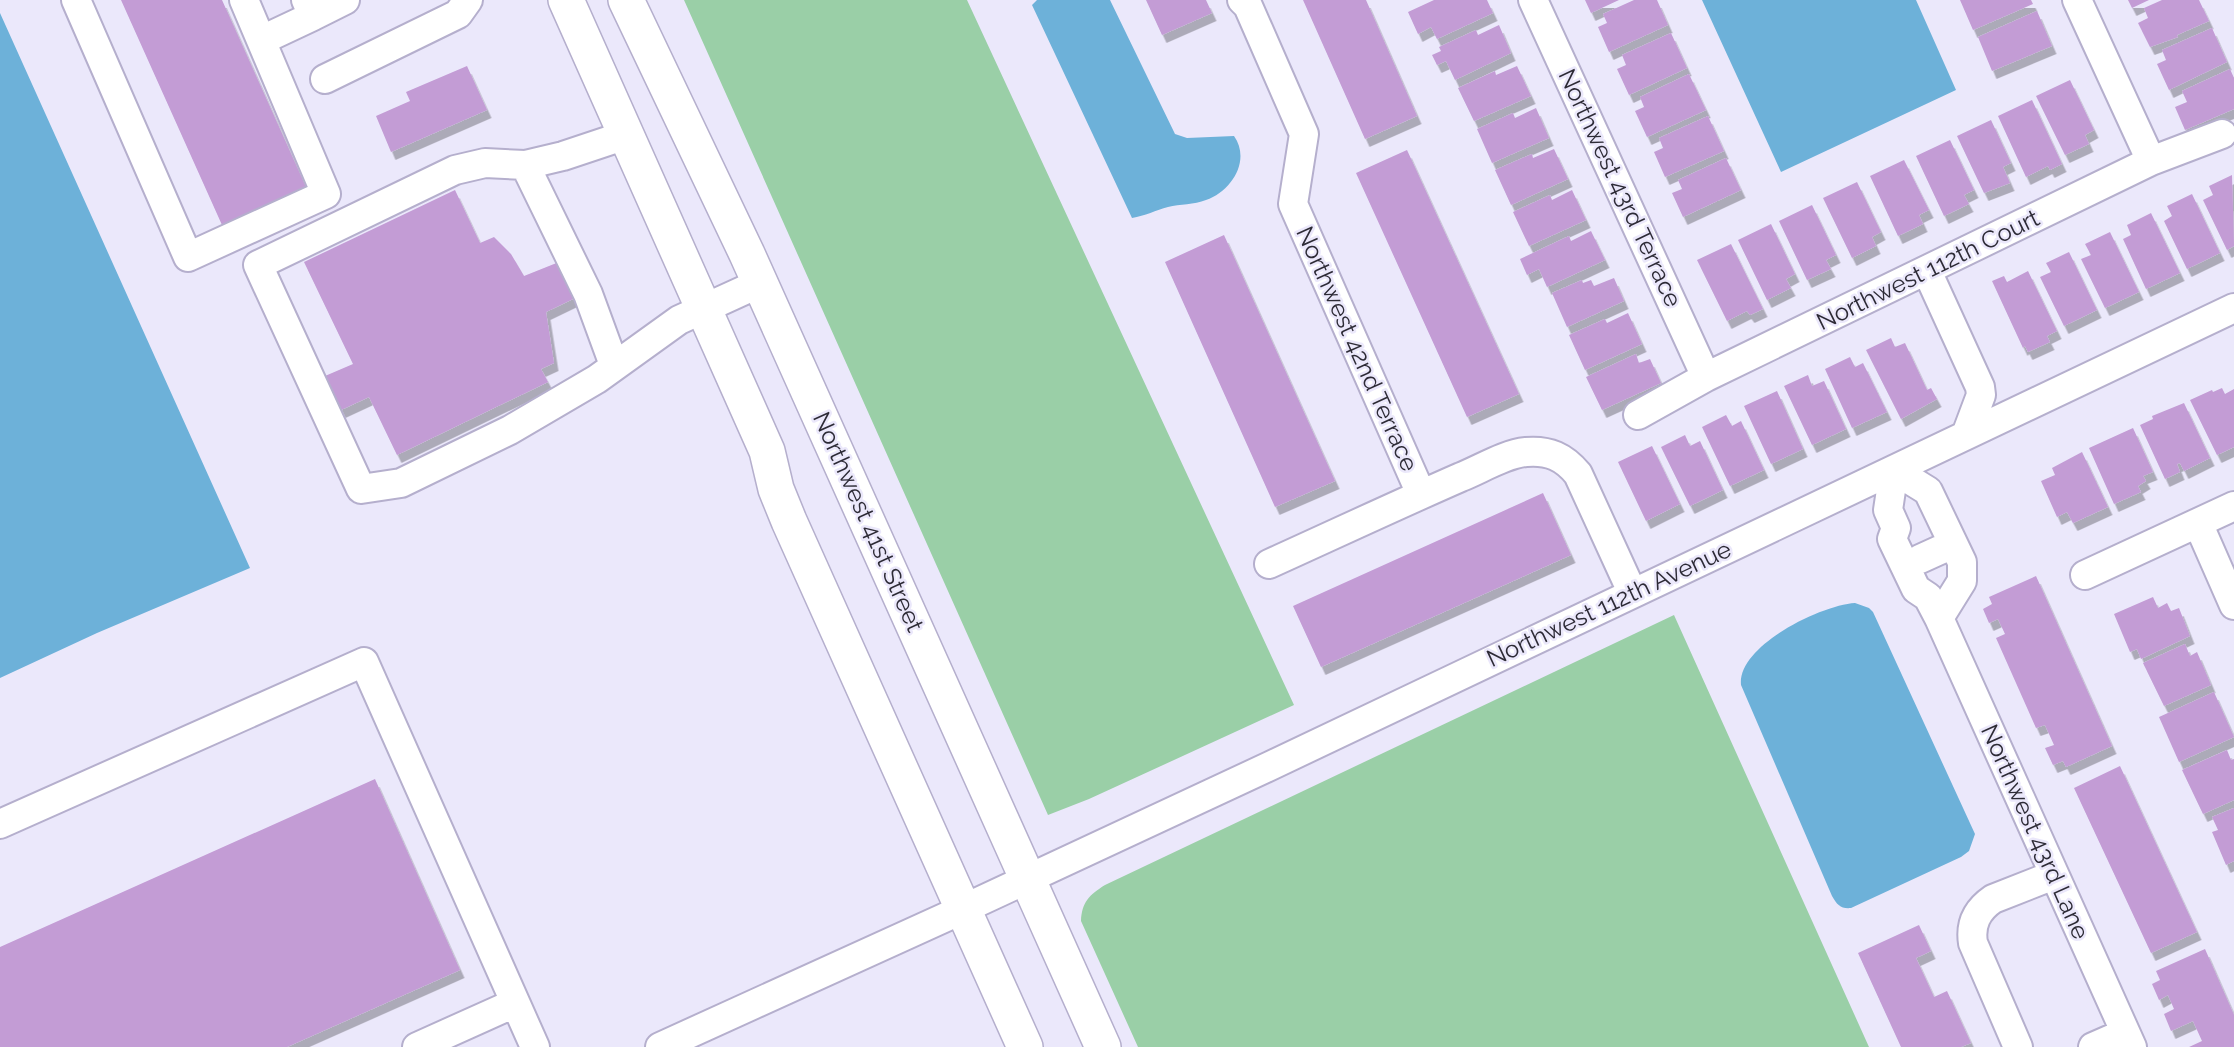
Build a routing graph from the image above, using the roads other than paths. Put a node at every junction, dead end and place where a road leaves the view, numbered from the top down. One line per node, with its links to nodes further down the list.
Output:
1 (76, 0): 11 (street)
2 (244, 0): 11 (street)
3 (345, 0): 10 (street)
4 (468, 0): 12 (street)
5 (566, 0): 14 (main road)
6 (626, 0): 18 (main road, Northwest 41st Street)
7 (1242, 0): 26 (street, Northwest 42nd Terrace)
8 (1533, 0): 22 (street, Northwest 43rd Terrace)
9 (2077, 0): 15 (street)
10 (309, 8): 11 (street)
11 (262, 40)
12 (325, 79)
13 (2222, 134): 15 (street, Northwest 112th Court)
14 (626, 135): 16 (street); 20 (main road)
15 (2151, 161): 17 (street, Northwest 112th Court)
16 (525, 165): 21 (street); 21 (street)
17 (1927, 271): 22 (street, Northwest 112th Court); 24 (street)
18 (760, 283): 20 (street); 39 (main road, Northwest 41st Street)
19 (2234, 308): 24 (street, Northwest 112th Avenue)
20 (703, 309): 21 (street); 40 (main road)
21 (614, 365)
22 (1706, 377): 23 (street, Northwest 112th Court)
23 (1638, 415)
24 (1966, 435): 25 (street, Northwest 112th Avenue)
25 (1894, 470): 29 (street, Northwest 43rd Lane); 30 (street); 34 (street, Northwest 112th Avenue)
26 (1421, 494): 32 (street); 34 (street, Northwest 42nd Terrace)
27 (2234, 506): 28 (street)
28 (2198, 523): 33 (street); 35 (street)
29 (1896, 528): 31 (street, Northwest 43rd Lane); 36 (street, Northwest 43rd Lane)
30 (1953, 544): 31 (street); 36 (street)
31 (1920, 559): 36 (street, Northwest 43rd Lane)
32 (1269, 564)
33 (2085, 575)
34 (1632, 592): 39 (street, Northwest 112th Avenue)
35 (2234, 605)
36 (1934, 607): 38 (street, Northwest 43rd Lane)
37 (0, 824): 41 (street)
38 (2054, 875): 42 (street, Northwest 43rd Lane); 49 (street)
39 (1027, 880): 40 (street, Northwest 112th Avenue); 48 (main road, Northwest 41st Street)
40 (973, 905): 45 (street, Northwest 112th Avenue); 46 (main road); 47 (main road)
41 (515, 1003): 43 (street); 44 (street)
42 (2129, 1040): 50 (street)
43 (417, 1047)
44 (535, 1047)
45 (660, 1047)
46 (1025, 1047)
47 (1049, 1047)
48 (1103, 1047)
49 (2018, 1047)
50 (2093, 1047)

